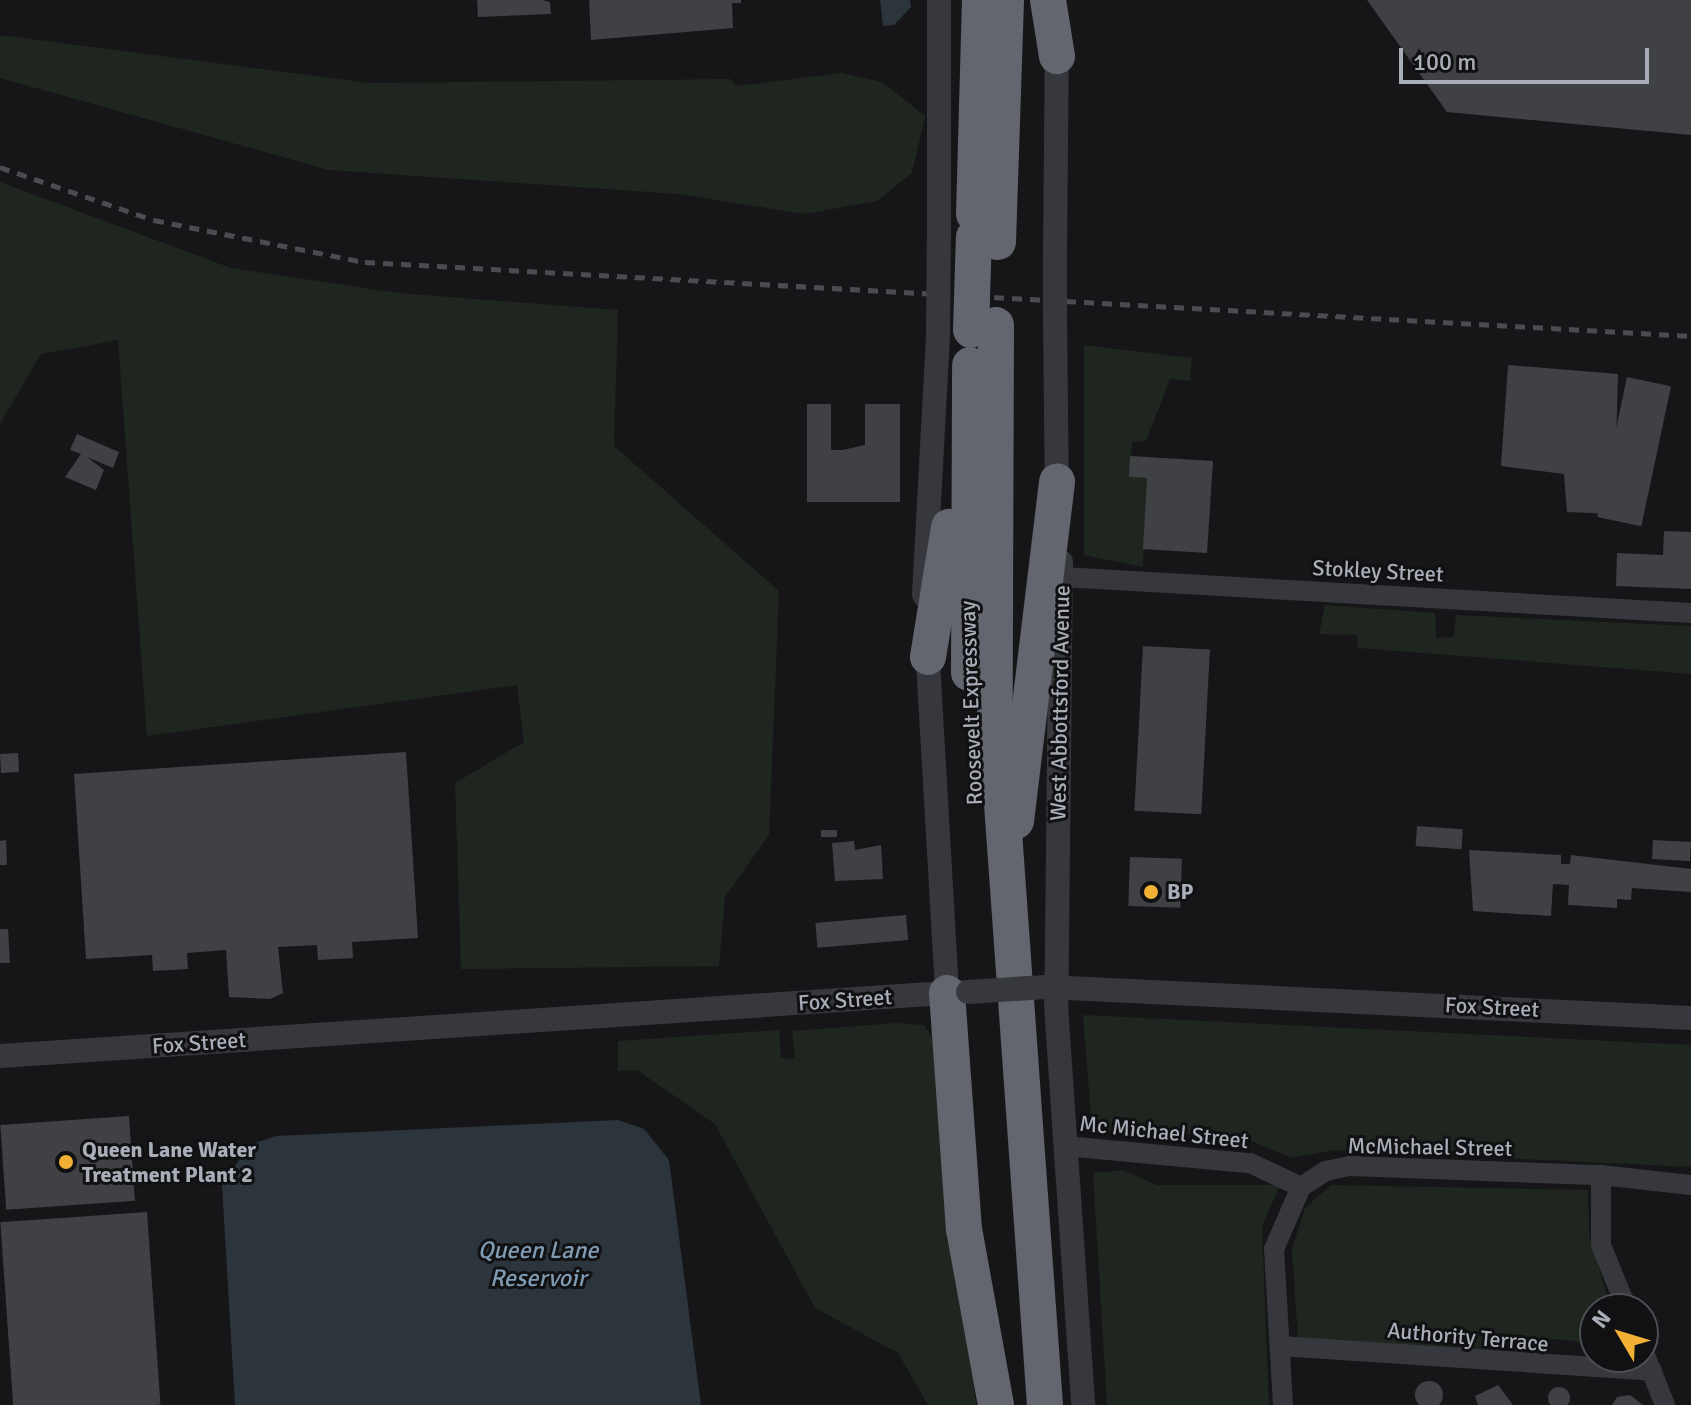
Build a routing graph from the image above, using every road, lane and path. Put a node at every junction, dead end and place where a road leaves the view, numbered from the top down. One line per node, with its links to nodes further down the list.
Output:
1 (939, 0): 8 (street, bridge)
2 (980, 0): 7 (highway, Roosevelt Expressway)
3 (1006, 0): 7 (highway, Roosevelt Expressway)
4 (1048, 0): 6 (highway)
5 (1059, 0): 6 (street, West Abbottsford Avenue)
6 (1057, 56): 10 (street, West Abbottsford Avenue, bridge)
7 (986, 240): 8 (highway, Roosevelt Expressway, bridge)
8 (969, 331): 9 (highway, Roosevelt Expressway); 13 (street); 14 (highway, Roosevelt Expressway)
9 (967, 464): 13 (highway); 28 (highway, Roosevelt Expressway)
10 (1057, 481): 11 (street, West Abbottsford Avenue); 14 (highway)
11 (1062, 577): 12 (street, Stokley Street); 15 (street, West Abbottsford Avenue)
12 (1691, 613)
13 (928, 657): 16 (street)
14 (1005, 889): 29 (highway, Roosevelt Expressway)
15 (1051, 986): 16 (street, Fox Street, bridge); 17 (street, Fox Street); 19 (street, West Abbottsford Avenue)
16 (958, 992): 18 (street, Fox Street); 27 (highway)
17 (1691, 1018)
18 (0, 1056)
19 (1065, 1146): 22 (street, Mc Michael Street); 30 (street, West Abbottsford Avenue)
20 (1601, 1175): 21 (street, McMichael Street); 22 (street, McMichael Street); 23 (street)
21 (1691, 1185)
22 (1301, 1187): 24 (street)
23 (1620, 1293)
24 (1280, 1346): 25 (street, Authority Terrace); 31 (street)
25 (1579, 1366)
26 (1653, 1373): 32 (street)
27 (996, 1405)
28 (1021, 1405)
29 (1045, 1405)
30 (1083, 1405)
31 (1283, 1405)
32 (1665, 1405)

